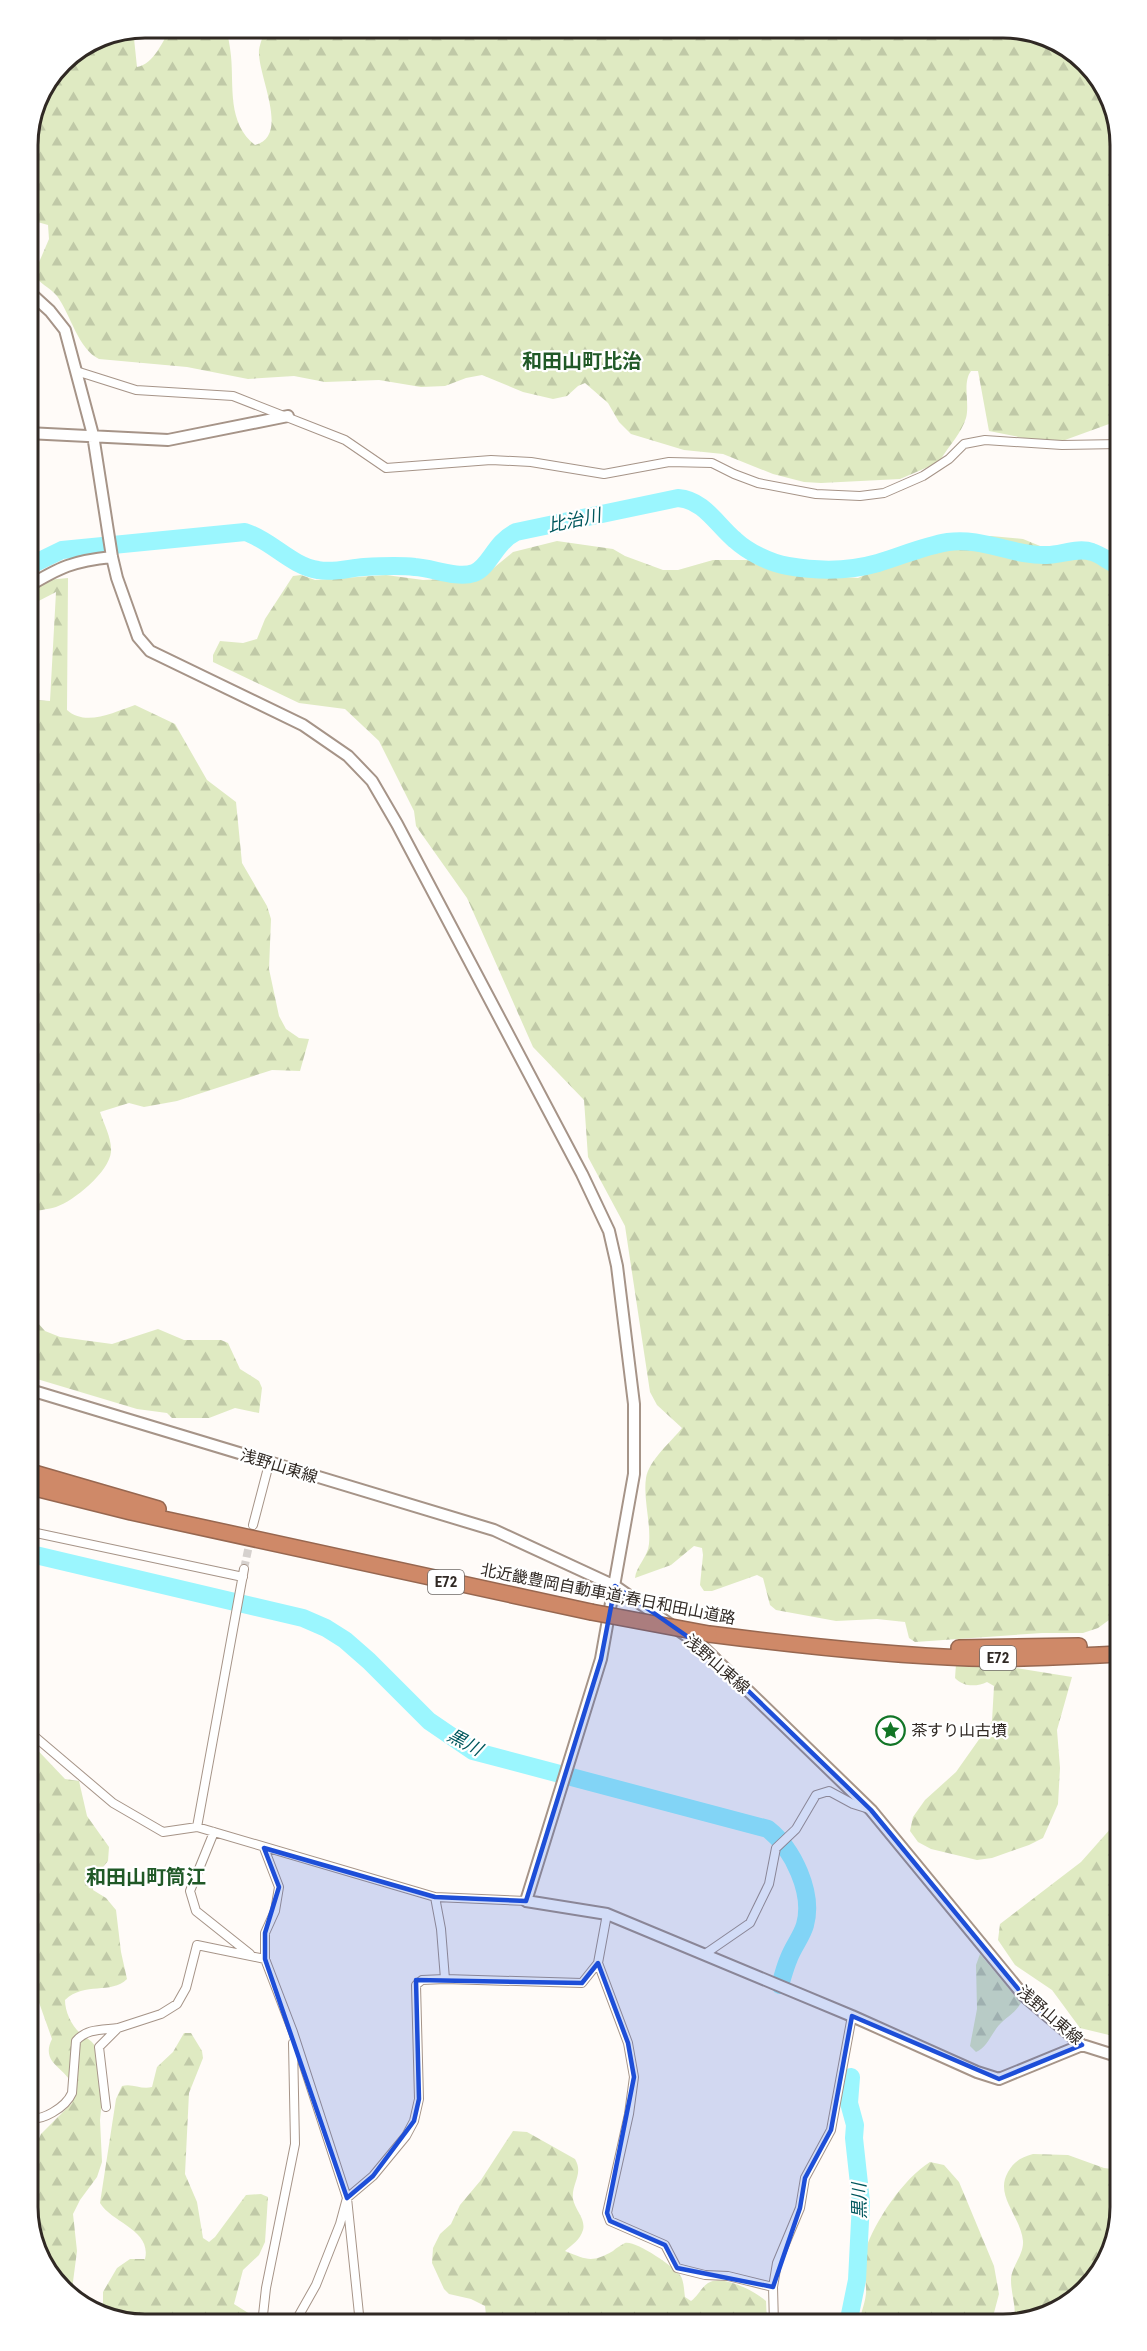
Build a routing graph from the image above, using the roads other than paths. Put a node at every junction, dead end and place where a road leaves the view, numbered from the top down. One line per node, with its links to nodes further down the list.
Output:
1 (38, 300): 2 (street)
2 (76, 371): 3 (street); 5 (street)
3 (288, 416): 5 (street); 6 (street)
4 (38, 433): 5 (street)
5 (93, 435): 7 (street)
6 (1110, 444)
7 (112, 557): 8 (street); 16 (street)
8 (38, 580)
9 (38, 1392): 10 (street, 浅野山東線)
10 (269, 1464): 13 (street); 16 (street, 浅野山東線)
11 (38, 1474): 15 (highway, 北近畿豊岡自動車道;春日和田山道路 / E72)
12 (38, 1489): 15 (highway, 北近畿豊岡自動車道;春日和田山道路 / E72)
13 (253, 1526)
14 (38, 1533): 22 (street)
15 (302, 1549): 18 (highway, 北近畿豊岡自動車道;春日和田山道路 / E72, bridge)
16 (615, 1586): 21 (street, 浅野山東線); 26 (street)
17 (1110, 1644): 18 (highway, 北近畿豊岡自動車道;春日和田山道路 / E72)
18 (875, 1651): 19 (highway, 北近畿豊岡自動車道;春日和田山道路 / E72)
19 (1110, 1654)
20 (38, 1739): 22 (street)
21 (871, 1810): 28 (street); 36 (street, 浅野山東線)
22 (197, 1827): 23 (street)
23 (214, 1832): 24 (street); 29 (street)
24 (264, 1848): 25 (street); 30 (street)
25 (435, 1897): 26 (street); 32 (street)
26 (526, 1901): 27 (street)
27 (607, 1914): 28 (street); 31 (street)
28 (705, 1954): 33 (street)
29 (251, 1955): 30 (street); 34 (street)
30 (265, 1959): 35 (street)
31 (598, 1964): 32 (street); 41 (street)
32 (445, 1979): 40 (street)
33 (852, 2016): 36 (street); 41 (street)
34 (118, 2028): 38 (street); 39 (street)
35 (293, 2032): 40 (street); 42 (street)
36 (1083, 2044): 37 (street, 浅野山東線)
37 (1110, 2053)
38 (106, 2107)
39 (38, 2119)
40 (346, 2198): 43 (street); 44 (street)
41 (772, 2287): 45 (street)
42 (263, 2313)
43 (300, 2313)
44 (359, 2313)
45 (773, 2314)

